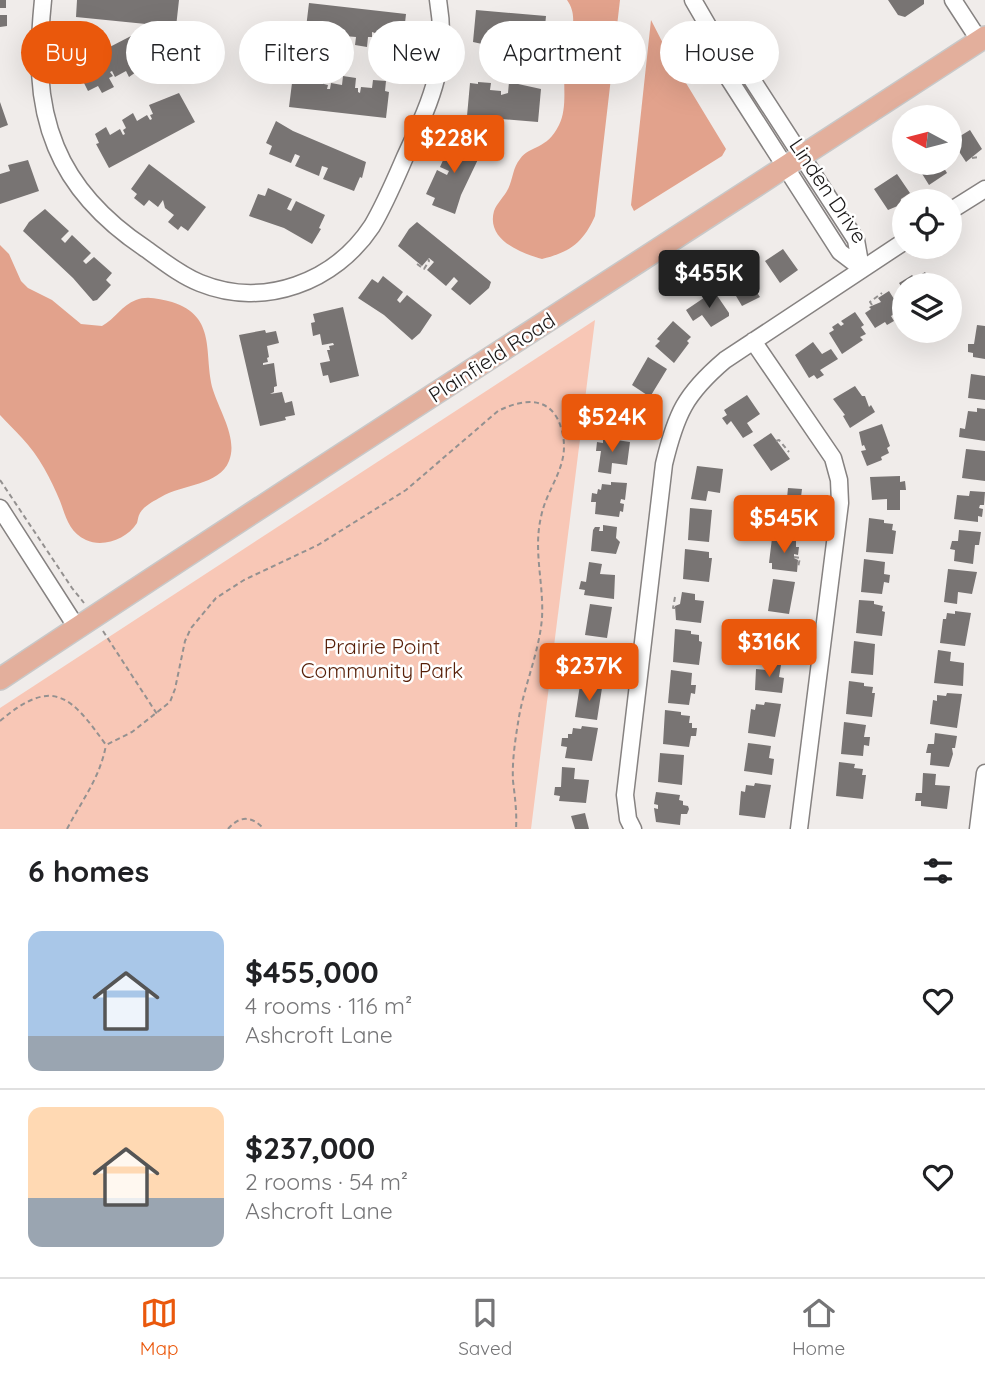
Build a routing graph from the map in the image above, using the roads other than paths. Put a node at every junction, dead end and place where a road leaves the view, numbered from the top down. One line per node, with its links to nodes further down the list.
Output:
1 (43, 0): 2 (street)
2 (438, 0)
3 (693, 0): 6 (street, Linden Drive)
4 (953, 0): 5 (street)
5 (982, 39): 6 (main road, Plainfield Road)
6 (793, 162): 10 (street, Linden Drive); 13 (main road, Plainfield Road)
7 (985, 189): 8 (street)
8 (962, 203)
9 (892, 249): 10 (street)
10 (861, 268): 11 (street)
11 (753, 341): 16 (street); 17 (street)
12 (0, 508): 13 (street)
13 (77, 628): 14 (main road, Plainfield Road)
14 (0, 679)
15 (985, 773): 18 (street)
16 (633, 829)
17 (799, 829)
18 (978, 829)

